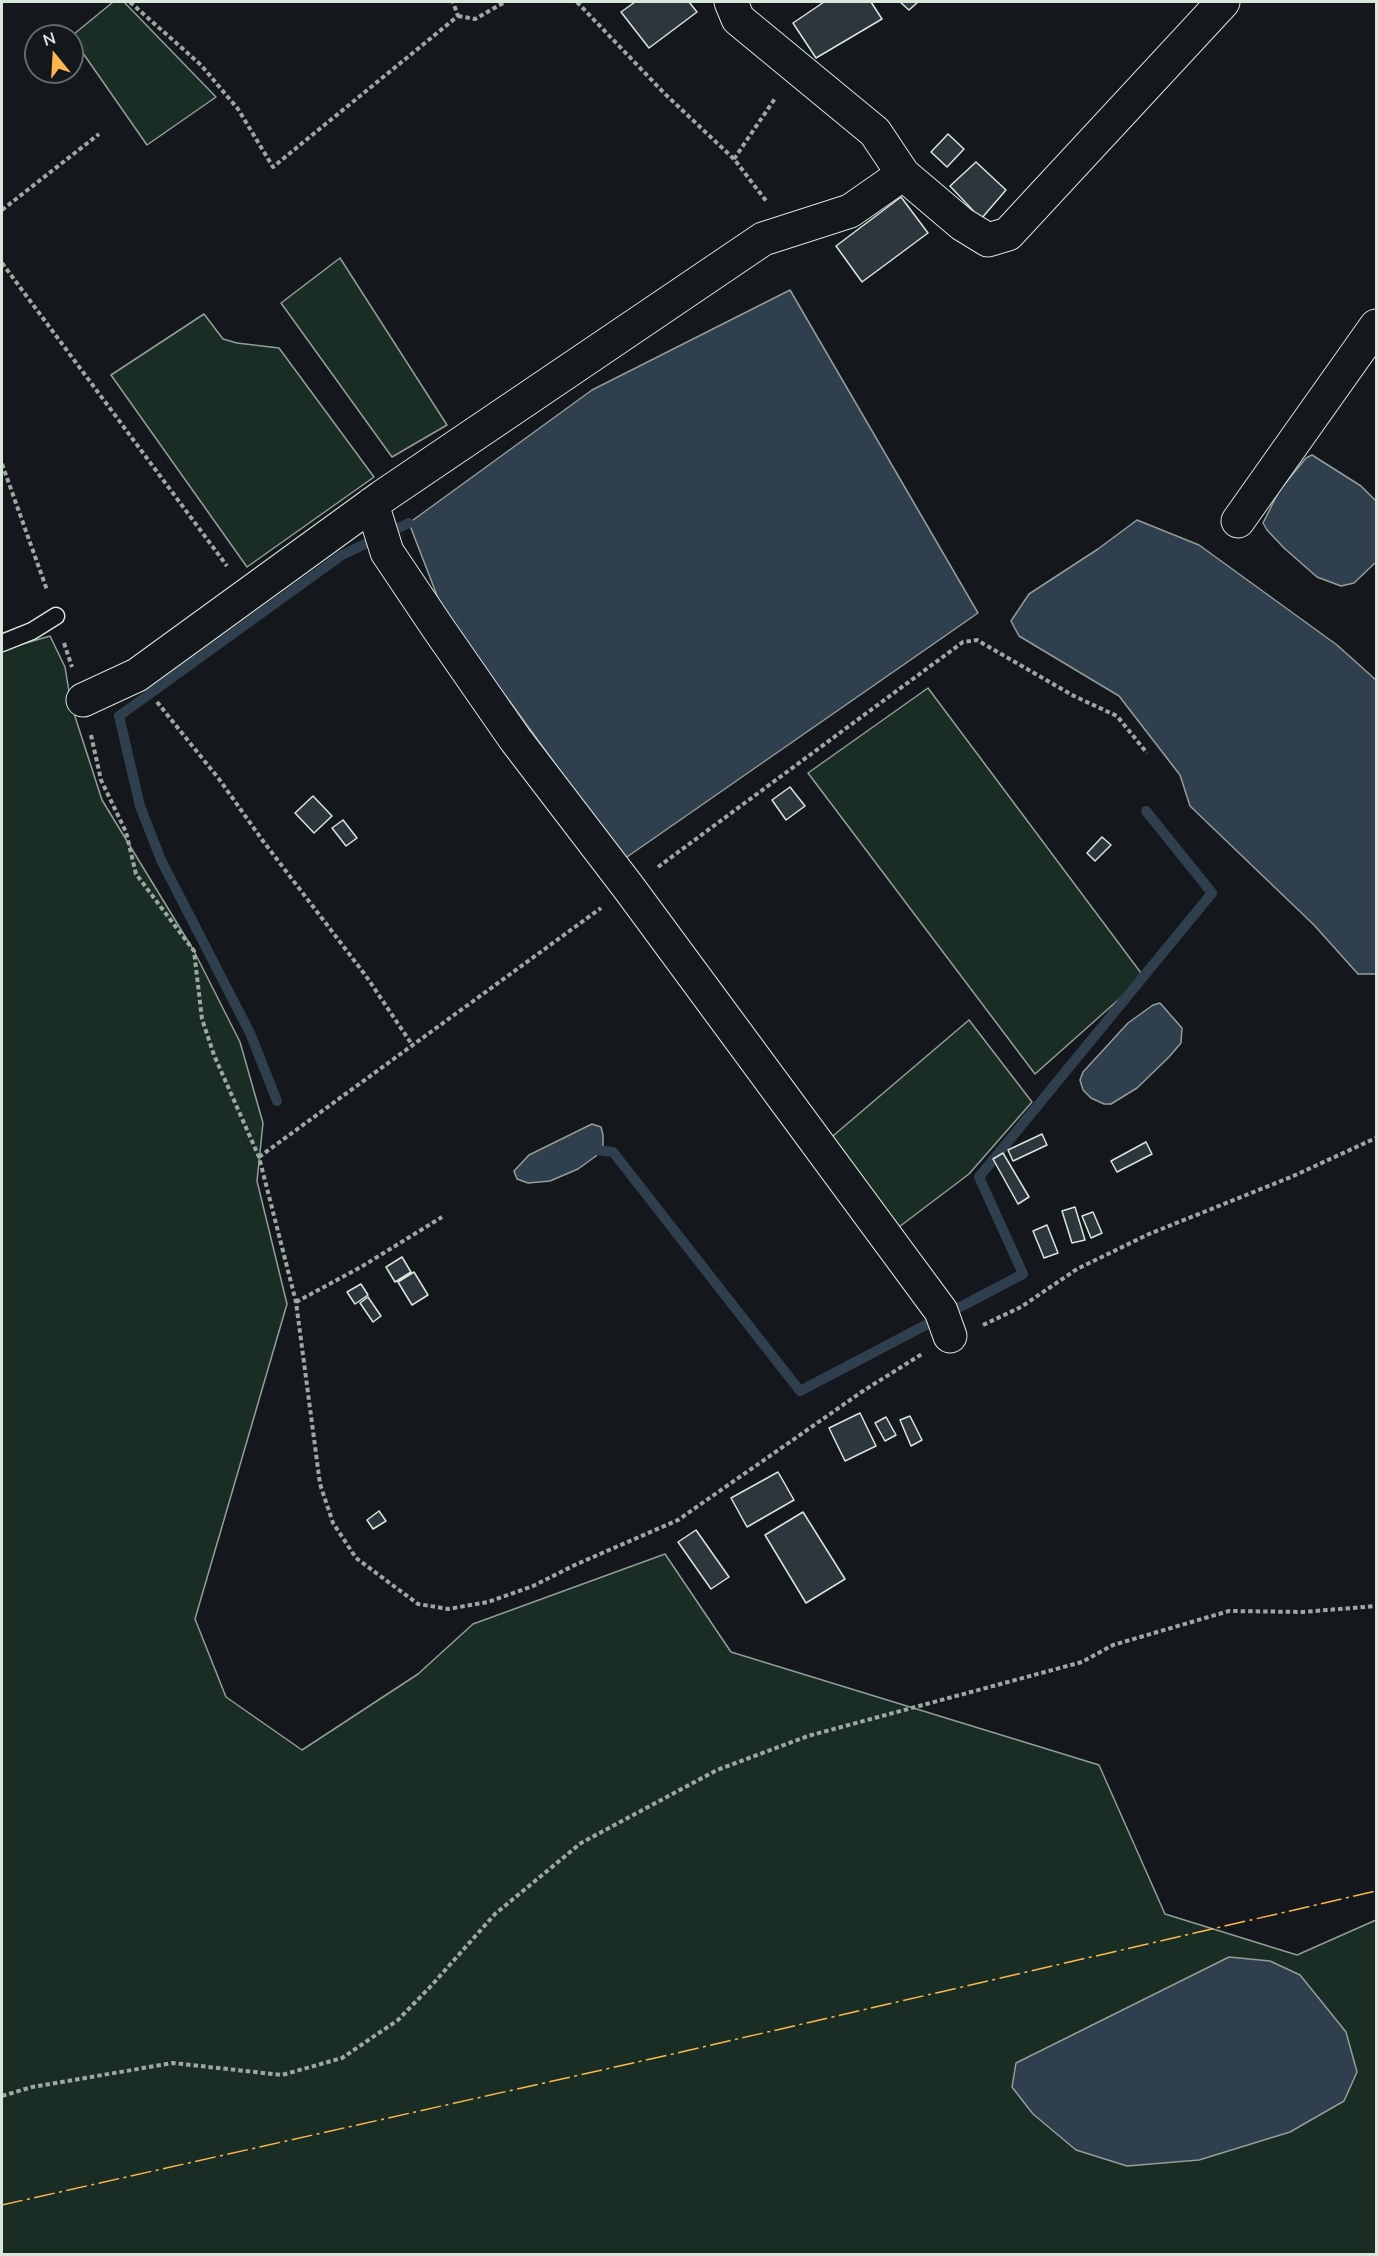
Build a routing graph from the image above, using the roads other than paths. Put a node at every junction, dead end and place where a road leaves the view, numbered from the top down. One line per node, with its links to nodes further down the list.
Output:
1 (731, 2): 3 (street)
2 (1223, 2): 3 (street)
3 (903, 174): 5 (street)
4 (1377, 326): 6 (street)
5 (374, 511): 9 (street); 10 (street)
6 (1238, 520)
7 (56, 616): 8 (lane)
8 (2, 643)
9 (83, 700)
10 (950, 1336)

